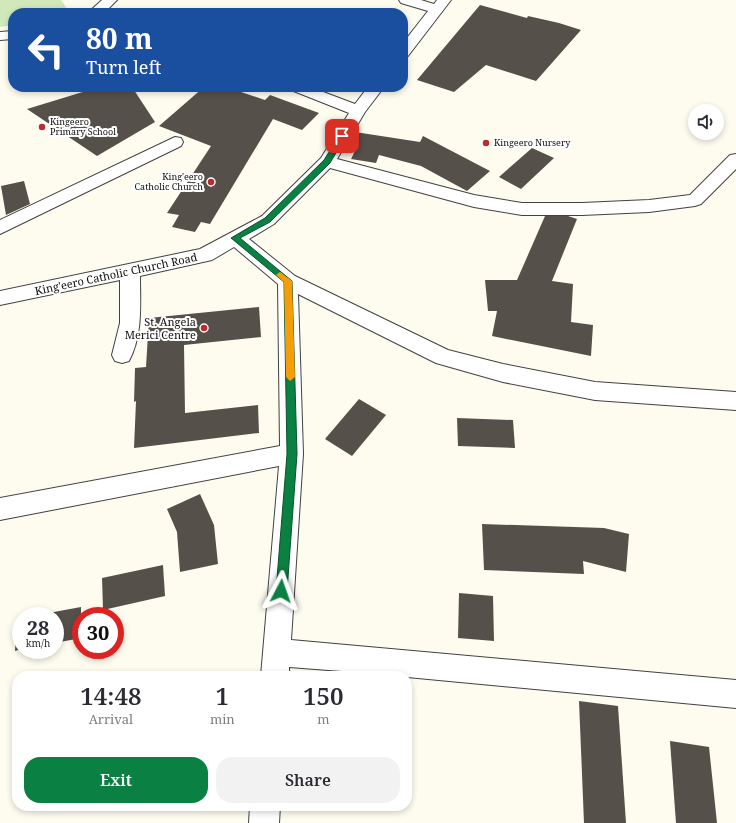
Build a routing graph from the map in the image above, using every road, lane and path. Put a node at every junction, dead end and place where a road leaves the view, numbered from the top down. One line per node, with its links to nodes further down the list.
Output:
1 (110, 0): 4 (street)
2 (406, 0): 3 (street)
3 (440, 5): 5 (street)
4 (101, 8)
5 (408, 47)
6 (309, 92): 8 (street)
7 (372, 92): 8 (street, King'eero Catholic Church Road)
8 (358, 111): 11 (street, King'eero Catholic Church Road)
9 (175, 142): 12 (street)
10 (736, 159): 11 (street)
11 (327, 162): 13 (street, King'eero Catholic Church Road)
12 (0, 228)
13 (235, 238): 14 (street, King'eero Catholic Church Road); 15 (street)
14 (130, 271): 16 (street, King'eero Catholic Church Road); 17 (street)
15 (288, 281): 18 (street); 19 (street)
16 (0, 298)
17 (122, 355)
18 (736, 401)
19 (292, 454): 20 (street); 21 (street)
20 (0, 509)
21 (276, 664): 22 (street)
22 (383, 671)
23 (412, 673): 24 (street)
24 (736, 694)
25 (265, 811): 26 (street)
26 (264, 823)

